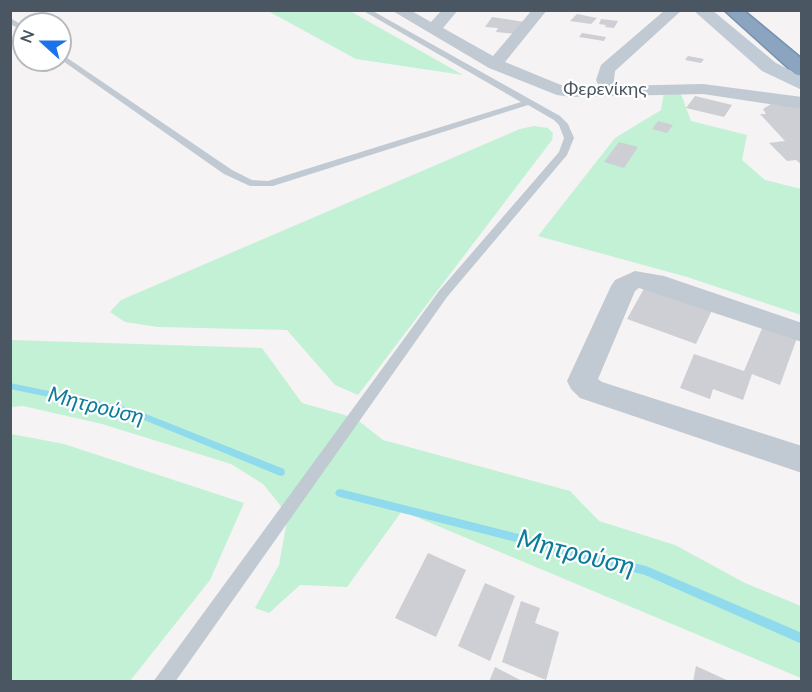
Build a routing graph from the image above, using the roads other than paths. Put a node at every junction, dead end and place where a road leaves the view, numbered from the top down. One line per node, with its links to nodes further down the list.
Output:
1 (365, 10): 14 (lane)
2 (398, 10): 8 (street, Φερενίκης)
3 (451, 10): 8 (street)
4 (540, 10): 10 (street)
5 (675, 10): 12 (street)
6 (701, 10): 13 (street)
7 (732, 10): 11 (highway)
8 (432, 30): 10 (street, Φερενίκης)
9 (72, 63): 14 (lane)
10 (495, 64): 12 (street, Φερενίκης)
11 (801, 70)
12 (611, 91): 13 (street, Φερενίκης)
13 (799, 96)
14 (529, 102): 17 (lane)
15 (801, 333): 16 (street)
16 (801, 460)
17 (163, 681)

